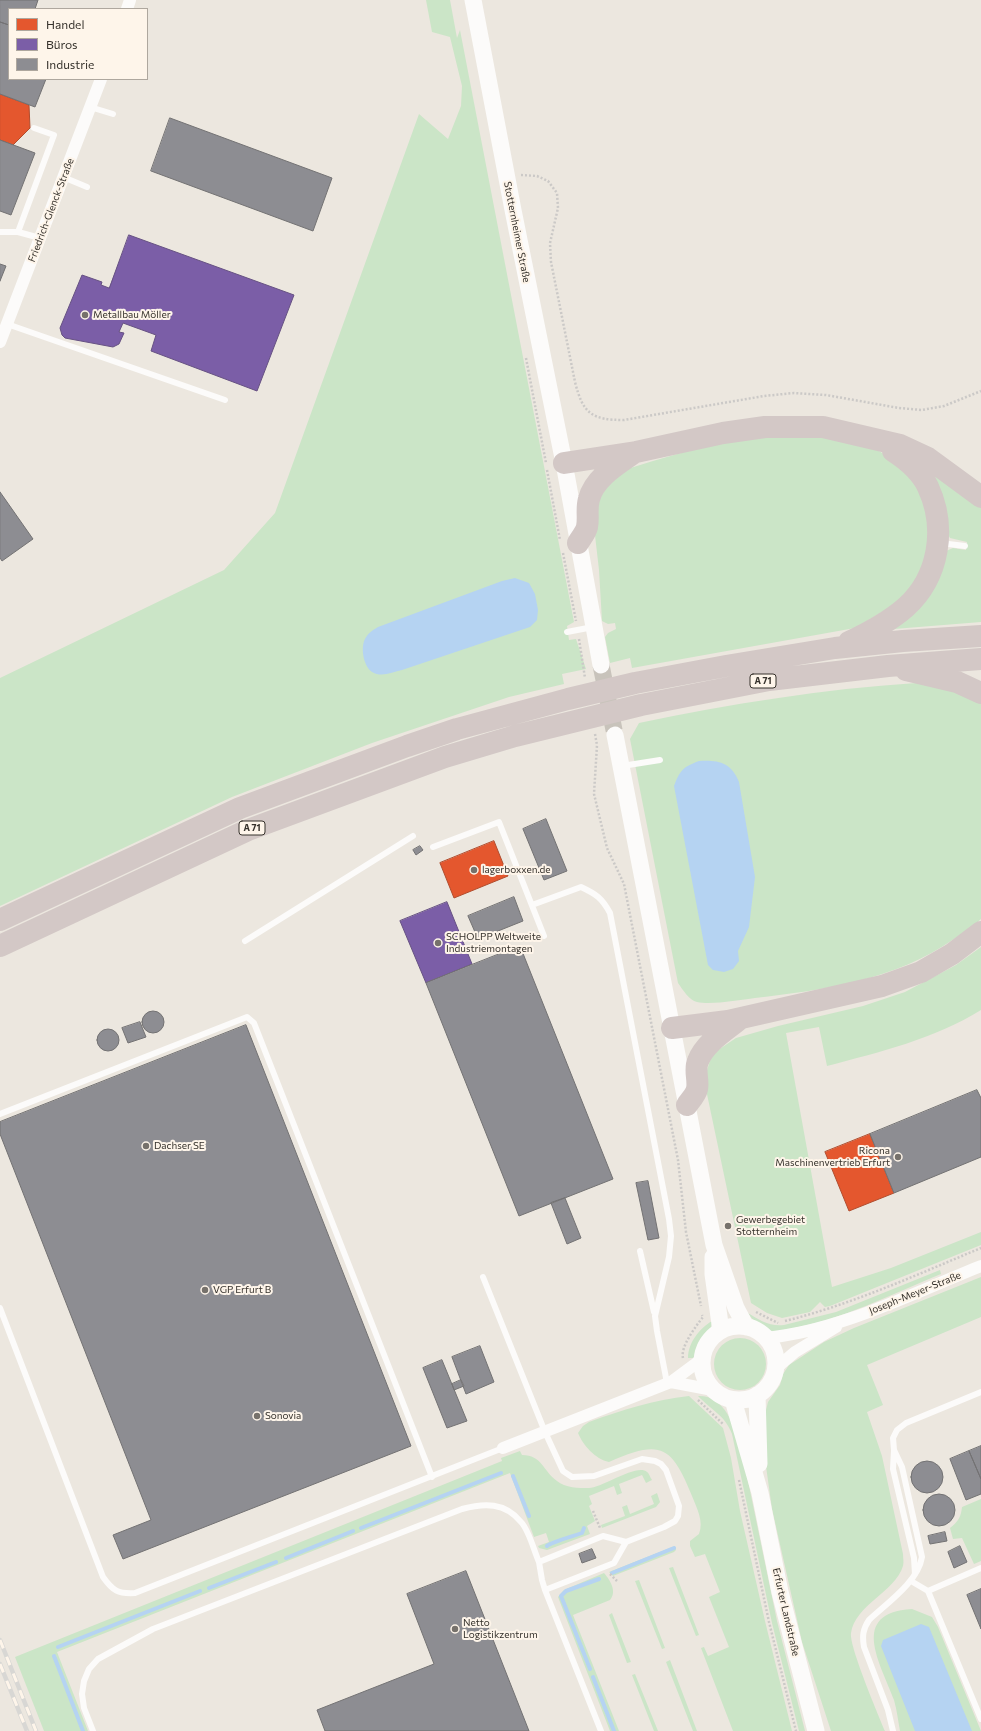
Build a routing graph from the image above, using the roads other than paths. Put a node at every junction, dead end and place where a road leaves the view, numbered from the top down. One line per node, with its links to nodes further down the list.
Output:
1 (473, 0): 16 (main road, Stotternheimer Straße)
2 (101, 80): 3 (street, Friedrich-Glenck-Straße)
3 (90, 107): 4 (lane); 6 (street, Friedrich-Glenck-Straße)
4 (113, 114)
5 (34, 128): 9 (lane)
6 (64, 177): 7 (lane); 10 (street, Friedrich-Glenck-Straße)
7 (87, 187)
8 (0, 232): 9 (lane)
9 (18, 232): 10 (lane)
10 (40, 238): 11 (street, Friedrich-Glenck-Straße)
11 (7, 324): 12 (street, Friedrich-Glenck-Straße); 13 (lane)
12 (0, 342)
13 (226, 400)
14 (875, 438): 15 (highway); 17 (highway); 18 (highway)
15 (636, 452): 16 (highway); 19 (highway)
16 (564, 463): 19 (main road, Stotternheimer Straße)
17 (981, 497)
18 (939, 542): 20 (lane); 24 (highway)
19 (578, 543): 21 (main road, Stotternheimer Straße)
20 (965, 546)
21 (594, 627): 22 (lane); 26 (main road, Stotternheimer Straße)
22 (566, 632)
23 (981, 636): 24 (highway, A 71)
24 (836, 648): 35 (highway, A 71)
25 (981, 659): 27 (highway, A 71)
26 (601, 665)
27 (888, 666): 28 (highway); 39 (highway, A 71)
28 (981, 693)
29 (615, 735): 31 (main road)
30 (660, 760): 31 (lane)
31 (621, 766): 41 (main road)
32 (412, 836): 38 (lane)
33 (433, 847): 34 (lane)
34 (532, 905): 37 (lane); 49 (lane)
35 (0, 920)
36 (981, 932): 40 (highway)
37 (544, 936)
38 (245, 941)
39 (0, 946)
40 (742, 1017): 41 (highway); 42 (highway)
41 (672, 1028): 42 (main road)
42 (687, 1105): 44 (main road)
43 (0, 1114): 64 (lane)
44 (714, 1245): 51 (main road); 52 (main road)
45 (640, 1251): 49 (lane)
46 (981, 1266): 50 (street, Joseph-Meyer-Straße)
47 (483, 1277): 61 (lane)
48 (0, 1308): 64 (lane)
49 (655, 1316): 56 (lane)
50 (849, 1320): 53 (street, Joseph-Meyer-Straße); 55 (street, Joseph-Meyer-Straße)
51 (746, 1327): 52 (main road); 53 (main road)
52 (721, 1331): 54 (main road)
53 (766, 1338): 55 (main road)
54 (702, 1359): 56 (street); 57 (main road)
55 (775, 1369): 59 (main road)
56 (669, 1382): 57 (street); 61 (street)
57 (713, 1390): 60 (main road)
58 (981, 1392): 63 (lane)
59 (757, 1395): 60 (main road); 65 (main road, Erfurter Landstraße)
60 (733, 1400): 65 (main road, Erfurter Landstraße)
61 (545, 1432): 62 (street); 66 (lane)
62 (503, 1448): 64 (lane)
63 (894, 1450): 69 (lane); 69 (lane)
64 (432, 1477)
65 (760, 1492): 76 (main road, Erfurter Landstraße)
66 (626, 1542): 67 (lane); 71 (lane)
67 (539, 1562): 71 (lane); 74 (lane)
68 (981, 1568): 72 (lane)
69 (915, 1575): 70 (lane)
70 (910, 1581): 72 (lane); 77 (lane)
71 (546, 1590): 75 (lane)
72 (928, 1591): 73 (lane)
73 (981, 1719)
74 (93, 1731)
75 (601, 1731)
76 (816, 1731)
77 (893, 1731)

